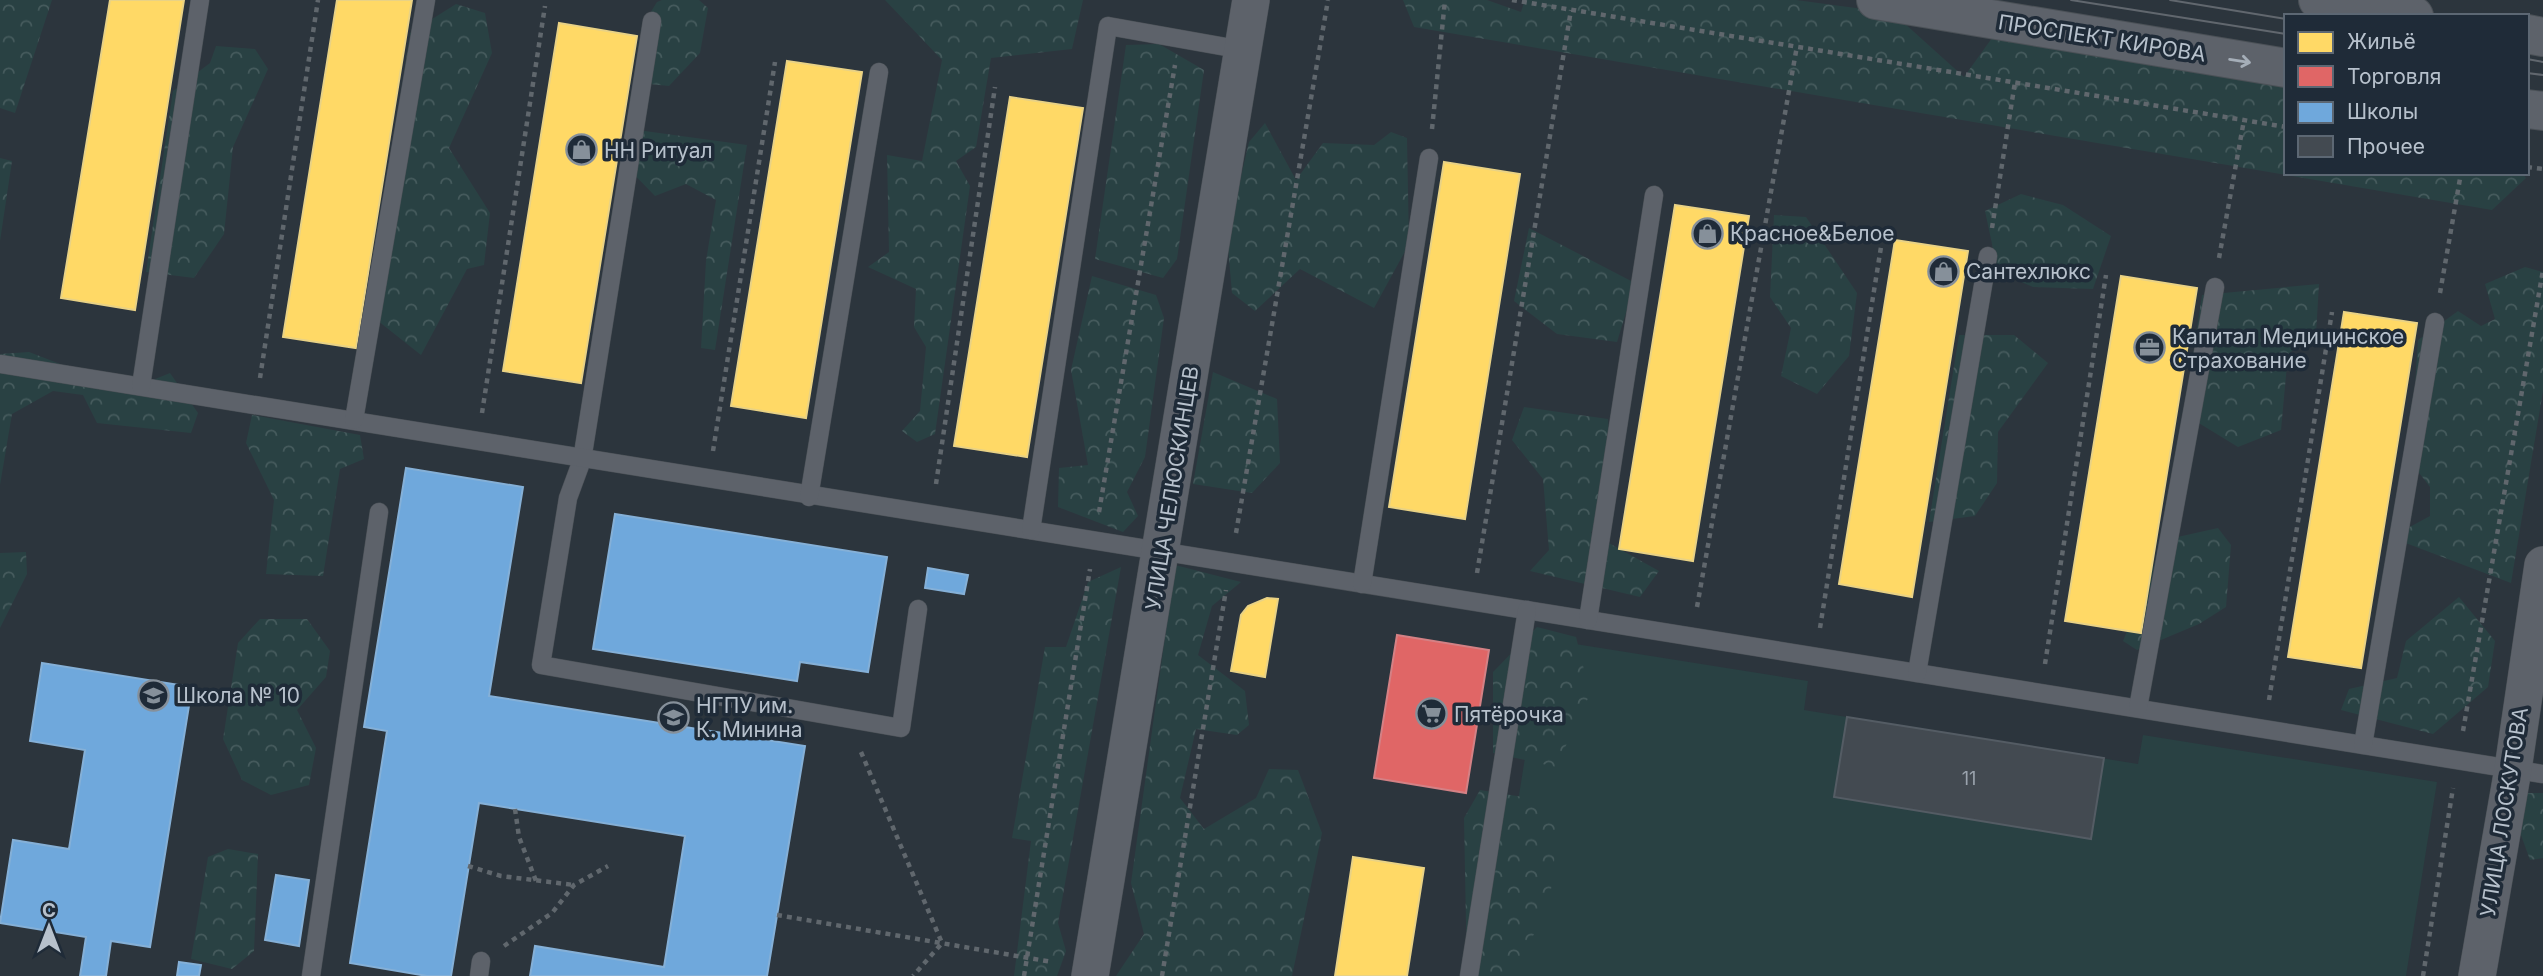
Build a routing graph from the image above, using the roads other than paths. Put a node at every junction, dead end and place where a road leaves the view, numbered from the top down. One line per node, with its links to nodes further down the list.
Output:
1 (200, 0): 18 (lane)
2 (426, 0): 19 (lane)
3 (1251, 0): 9 (street, УЛИЦА ЧЕЛЮСКИНЦЕВ)
4 (1876, 0): 6 (street, ПРОСПЕКТ КИРОВА)
5 (2318, 0): 7 (street)
6 (1939, 5): 10 (street, ПРОСПЕКТ КИРОВА, one-way to 10)
7 (2402, 14)
8 (652, 21): 20 (lane)
9 (1243, 50): 23 (lane); 24 (street, УЛИЦА ЧЕЛЮСКИНЦЕВ)
10 (2284, 68)
11 (878, 72): 21 (lane)
12 (1429, 158): 26 (lane)
13 (1654, 195): 29 (lane)
14 (1988, 256): 30 (lane)
15 (2214, 287): 31 (lane)
16 (2435, 322): 32 (lane)
17 (0, 364): 18 (lane)
18 (141, 386): 19 (lane)
19 (354, 419): 20 (lane)
20 (582, 460): 21 (lane); 27 (lane)
21 (809, 497): 23 (lane)
22 (379, 512): 35 (lane)
23 (1031, 530): 24 (lane)
24 (1162, 551): 26 (lane); 34 (street, УЛИЦА ЧЕЛЮСКИНЦЕВ)
25 (2543, 565): 33 (street, УЛИЦА ЛОСКУТОВА)
26 (1362, 584): 28 (lane)
27 (918, 609)
28 (1527, 610): 29 (lane); 36 (lane)
29 (1588, 620): 30 (lane)
30 (1917, 673): 31 (lane)
31 (2138, 708): 32 (lane)
32 (2363, 745): 33 (lane)
33 (2528, 772): 37 (street, УЛИЦА ЛОСКУТОВА)
34 (1091, 972)
35 (311, 976)
36 (1469, 976)
37 (2476, 976)

